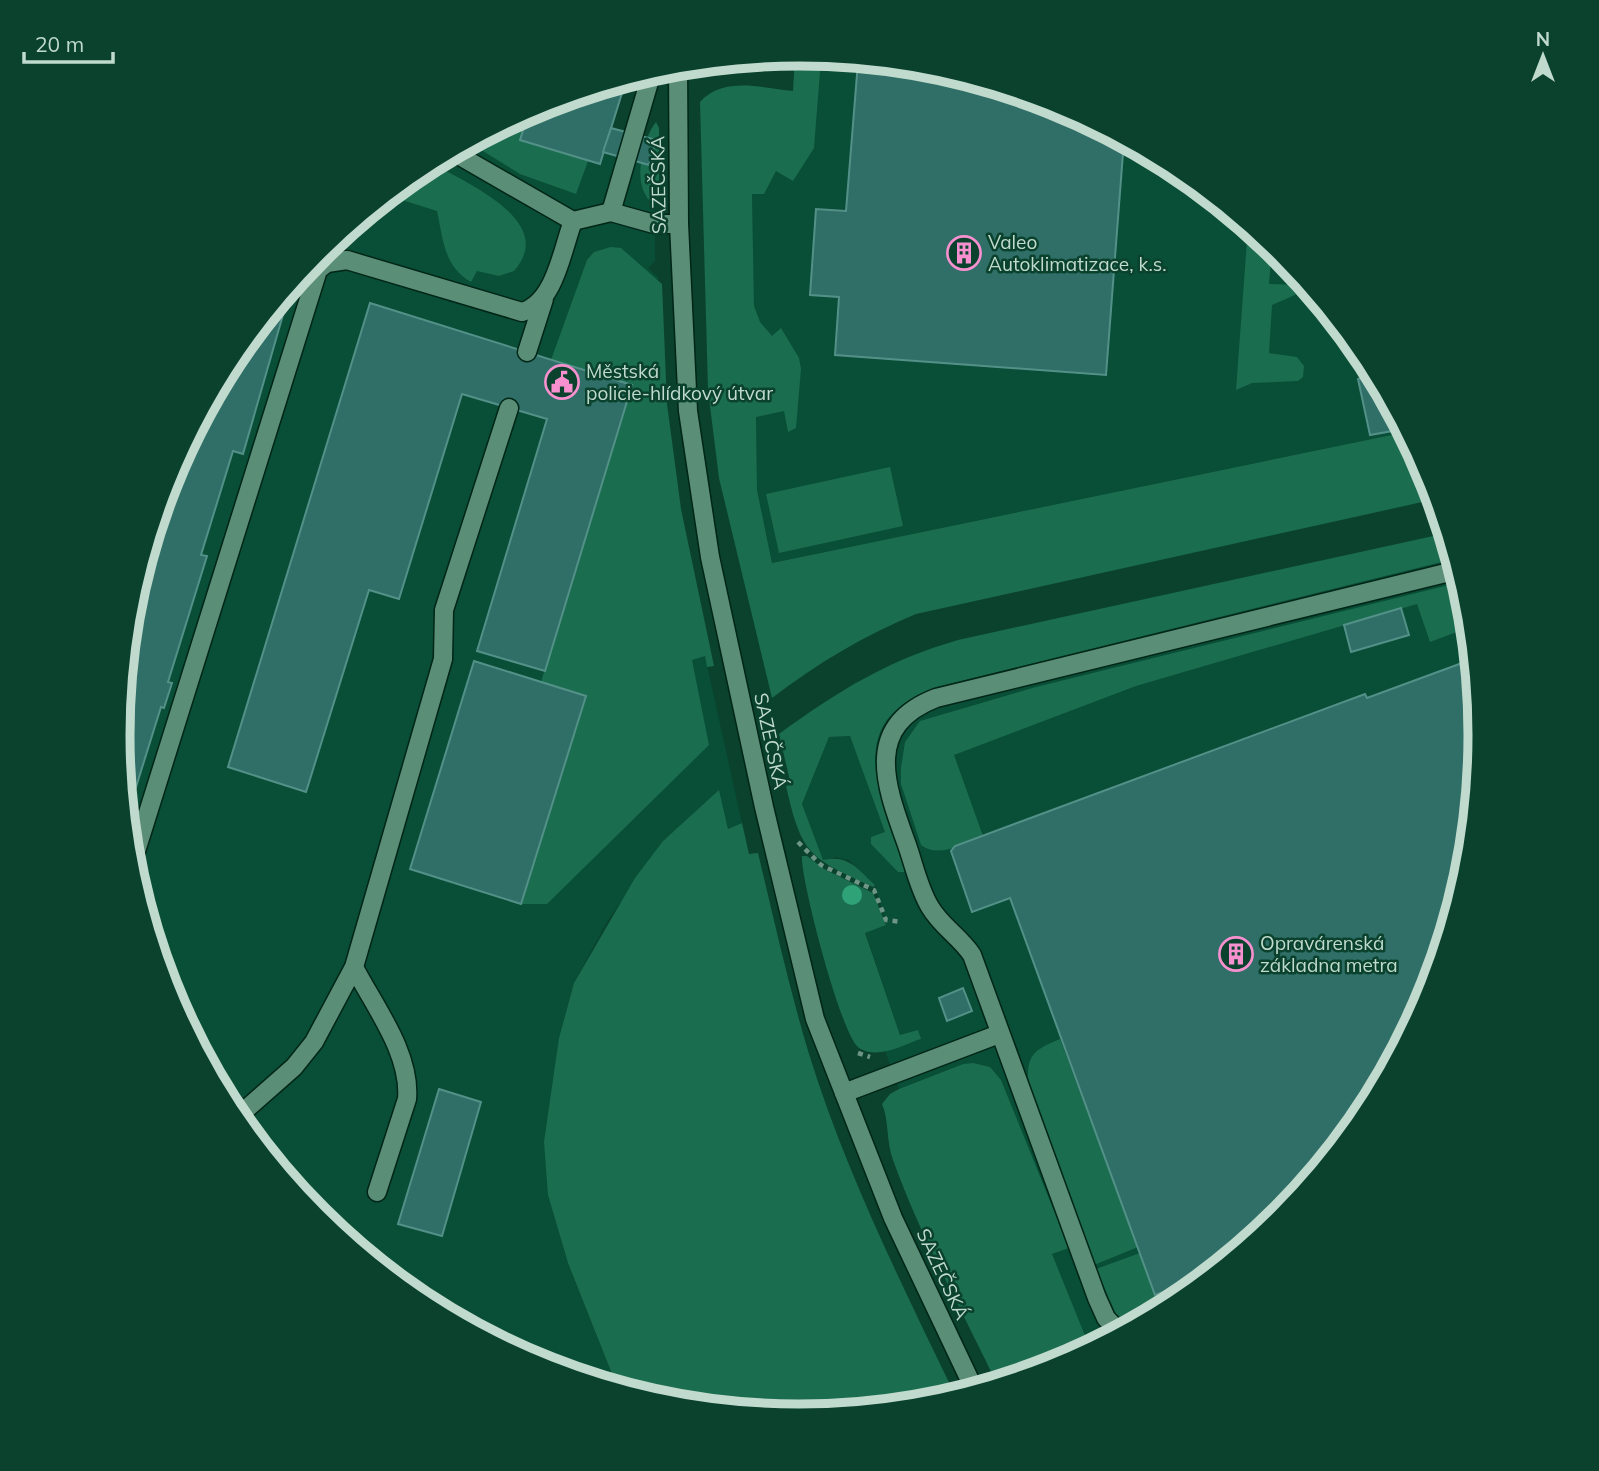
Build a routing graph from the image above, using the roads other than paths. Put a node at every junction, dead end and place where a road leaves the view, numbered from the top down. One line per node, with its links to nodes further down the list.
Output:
1 (678, 78): 6 (street, SAZEČSKÁ)
2 (649, 84): 4 (street)
3 (463, 158): 5 (street)
4 (611, 212): 5 (street); 6 (street)
5 (573, 221): 9 (street)
6 (678, 224): 16 (street, SAZEČSKÁ)
7 (321, 268): 9 (street)
8 (318, 271): 13 (street)
9 (545, 296): 10 (street)
10 (527, 352)
11 (509, 408): 14 (street)
12 (1448, 572): 15 (street)
13 (139, 841)
14 (354, 967): 17 (street); 18 (street)
15 (999, 1034): 16 (street); 19 (street)
16 (844, 1093): 20 (street, SAZEČSKÁ)
17 (245, 1110)
18 (377, 1192)
19 (1114, 1326)
20 (971, 1382)

